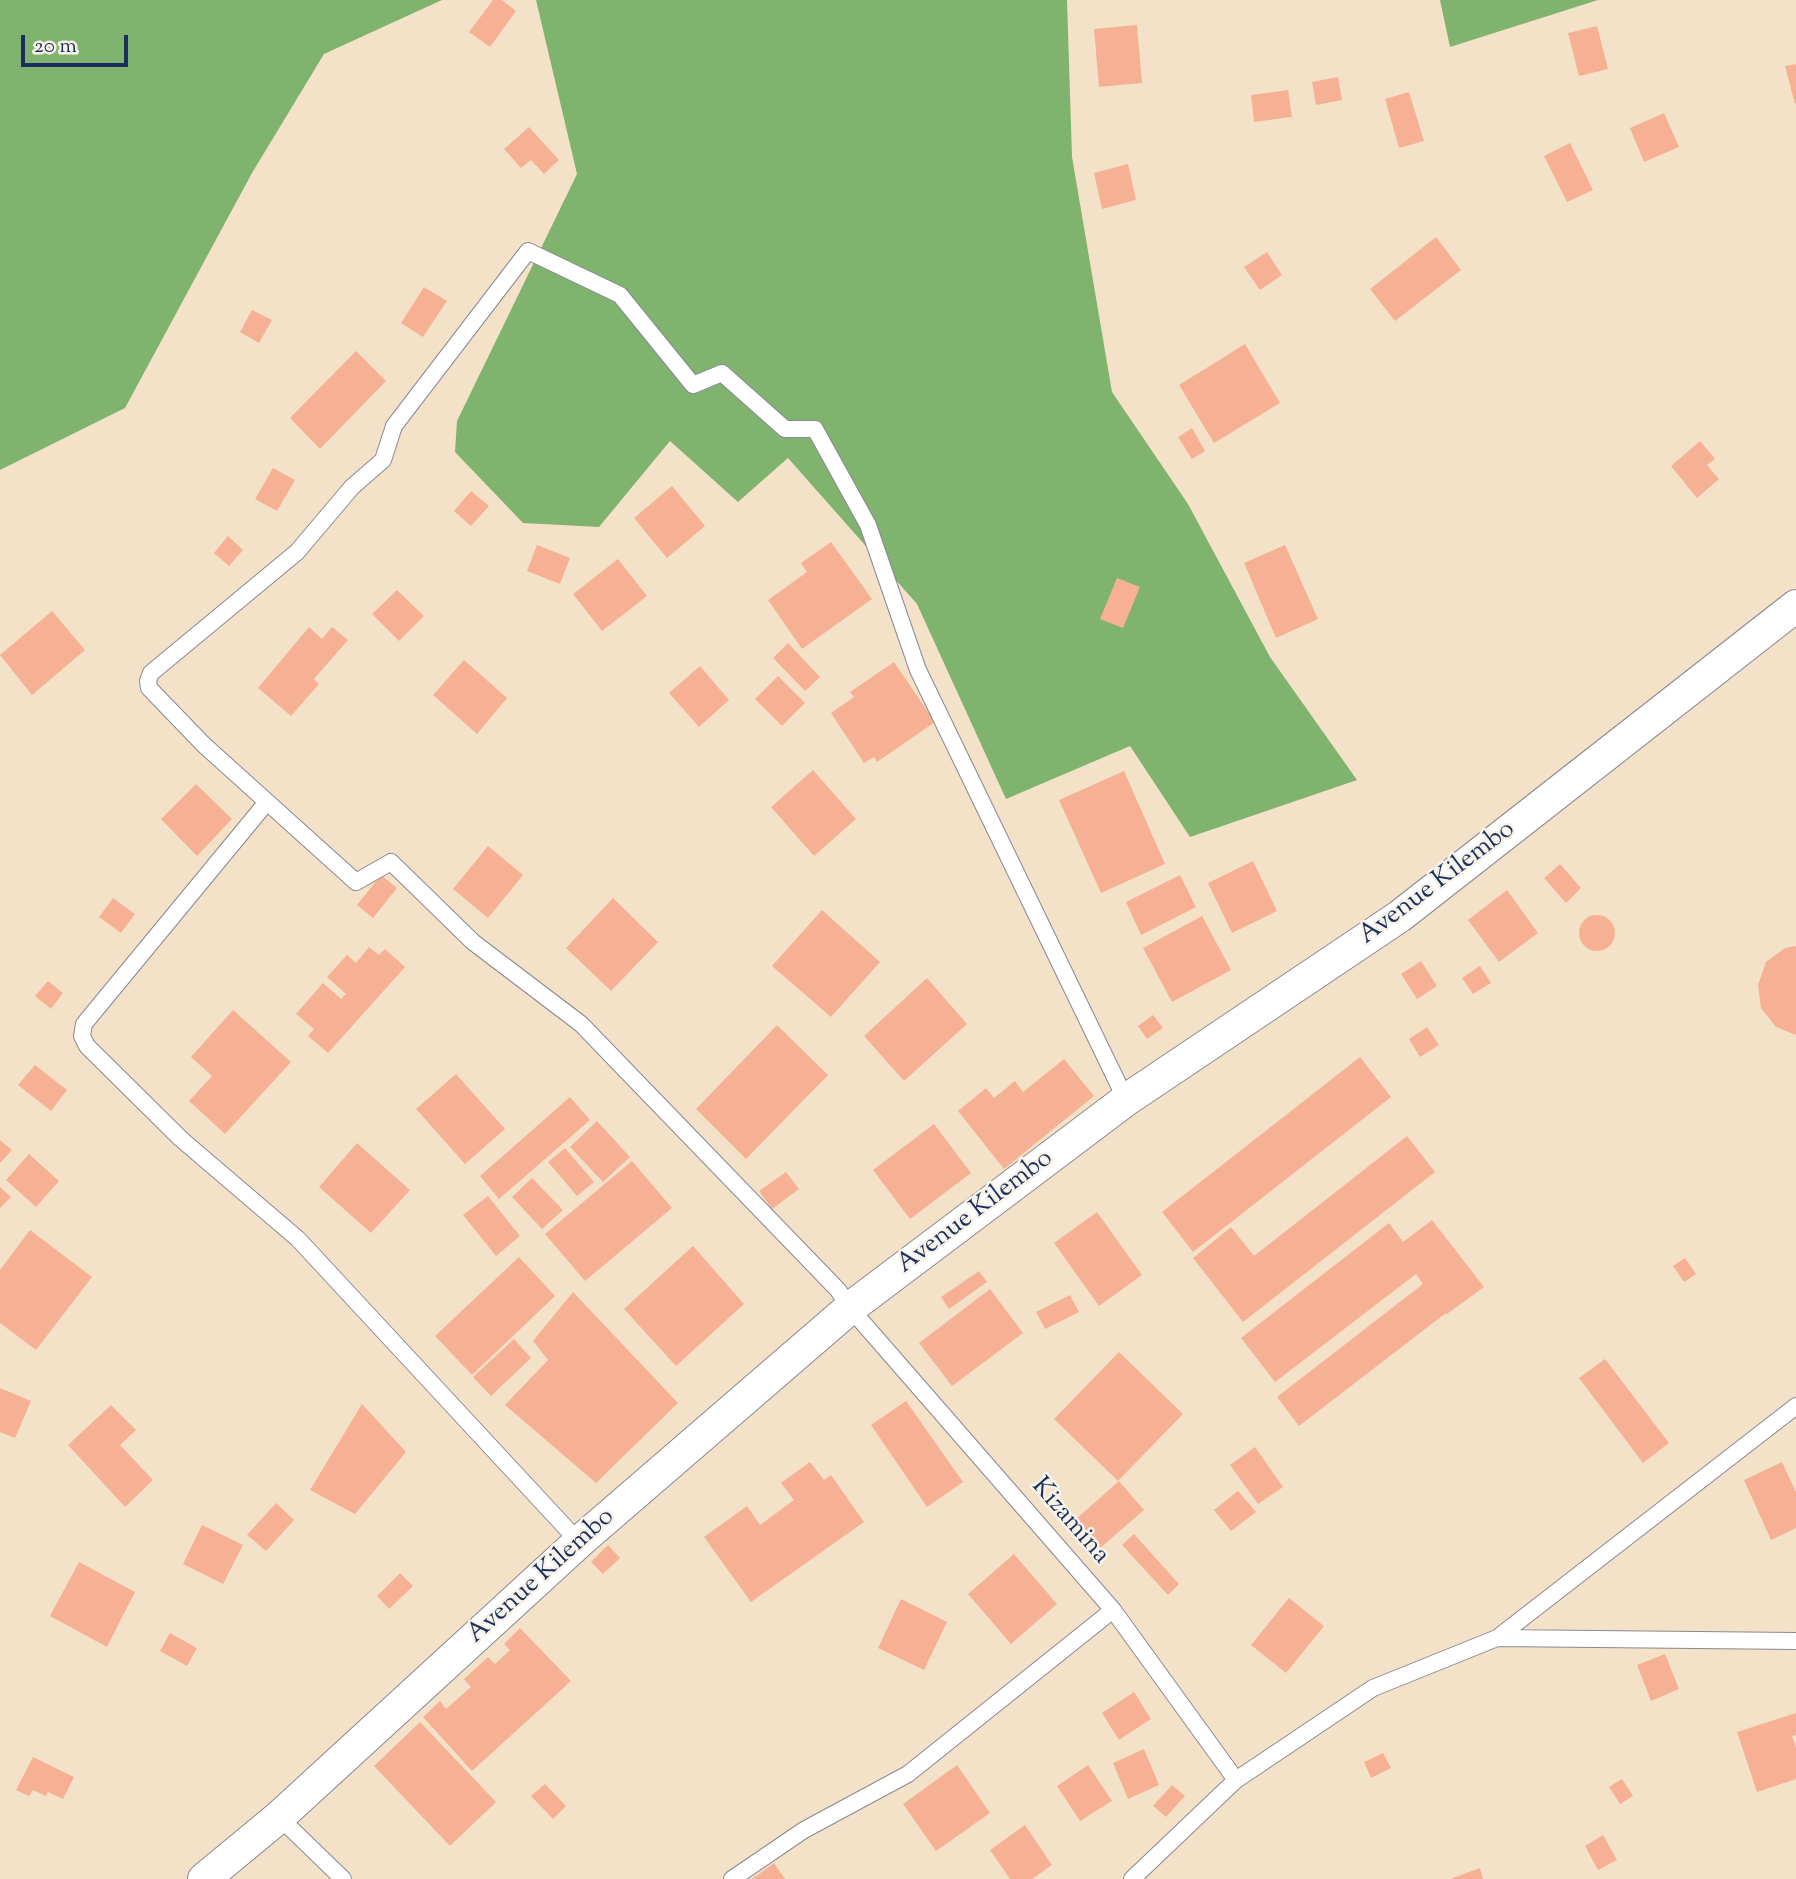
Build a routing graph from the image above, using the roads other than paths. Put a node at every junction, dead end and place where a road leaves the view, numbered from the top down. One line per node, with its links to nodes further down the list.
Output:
1 (1796, 606): 3 (street, Avenue Kilembo)
2 (267, 802): 3 (lane); 4 (lane, Kizamina); 6 (lane)
3 (1126, 1100): 4 (street, Avenue Kilembo)
4 (850, 1308): 6 (street, Avenue Kilembo); 7 (lane, Kizamina)
5 (1796, 1406): 8 (lane)
6 (579, 1542): 11 (street, Avenue Kilembo)
7 (1113, 1610): 10 (lane, Kizamina); 14 (lane)
8 (1497, 1638): 9 (lane); 10 (lane)
9 (1796, 1641)
10 (1236, 1780): 15 (lane)
11 (279, 1817): 12 (street, Avenue Kilembo); 13 (lane)
12 (204, 1879)
13 (342, 1879)
14 (732, 1879)
15 (1132, 1879)

